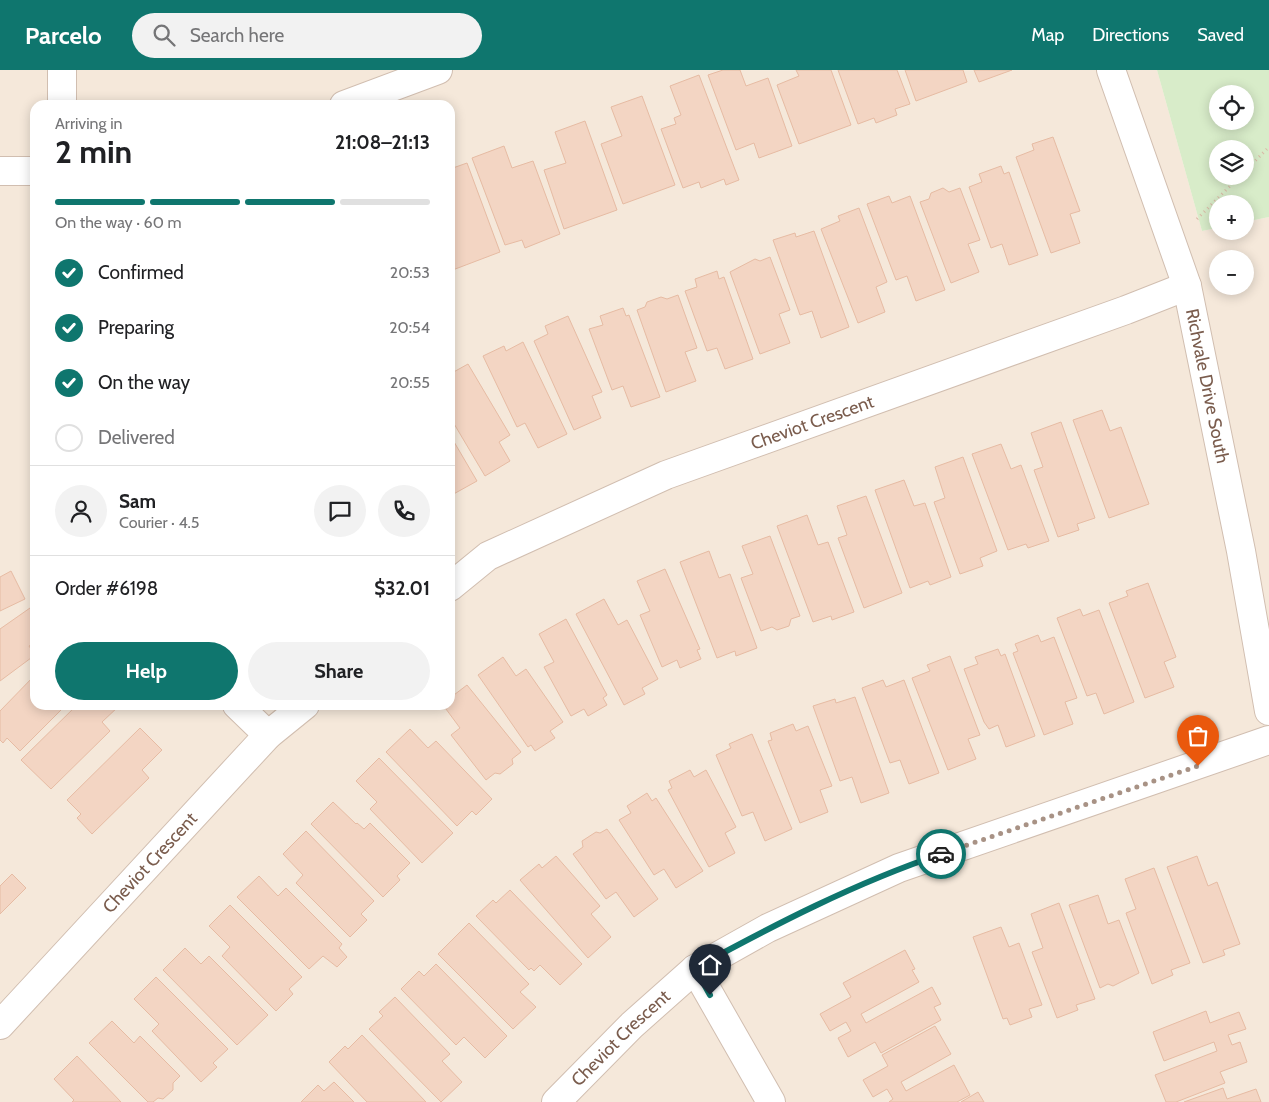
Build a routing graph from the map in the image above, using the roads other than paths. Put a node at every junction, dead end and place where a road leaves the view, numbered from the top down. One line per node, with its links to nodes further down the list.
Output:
1 (62, 70): 4 (street)
2 (438, 70): 5 (street)
3 (1111, 70): 8 (street, Richvale Drive South)
4 (62, 100)
5 (357, 100)
6 (0, 171): 7 (street)
7 (30, 171)
8 (1188, 286): 9 (street, Cheviot Crescent); 12 (street, Richvale Drive South)
9 (455, 583)
10 (241, 710): 13 (street)
11 (298, 710): 13 (street, Cheviot Crescent)
12 (1269, 711)
13 (268, 735): 16 (street, Cheviot Crescent)
14 (1269, 740): 15 (street, Cheviot Crescent)
15 (695, 968): 17 (street, Cheviot Crescent); 18 (street)
16 (0, 1025)
17 (556, 1102)
18 (771, 1102)

